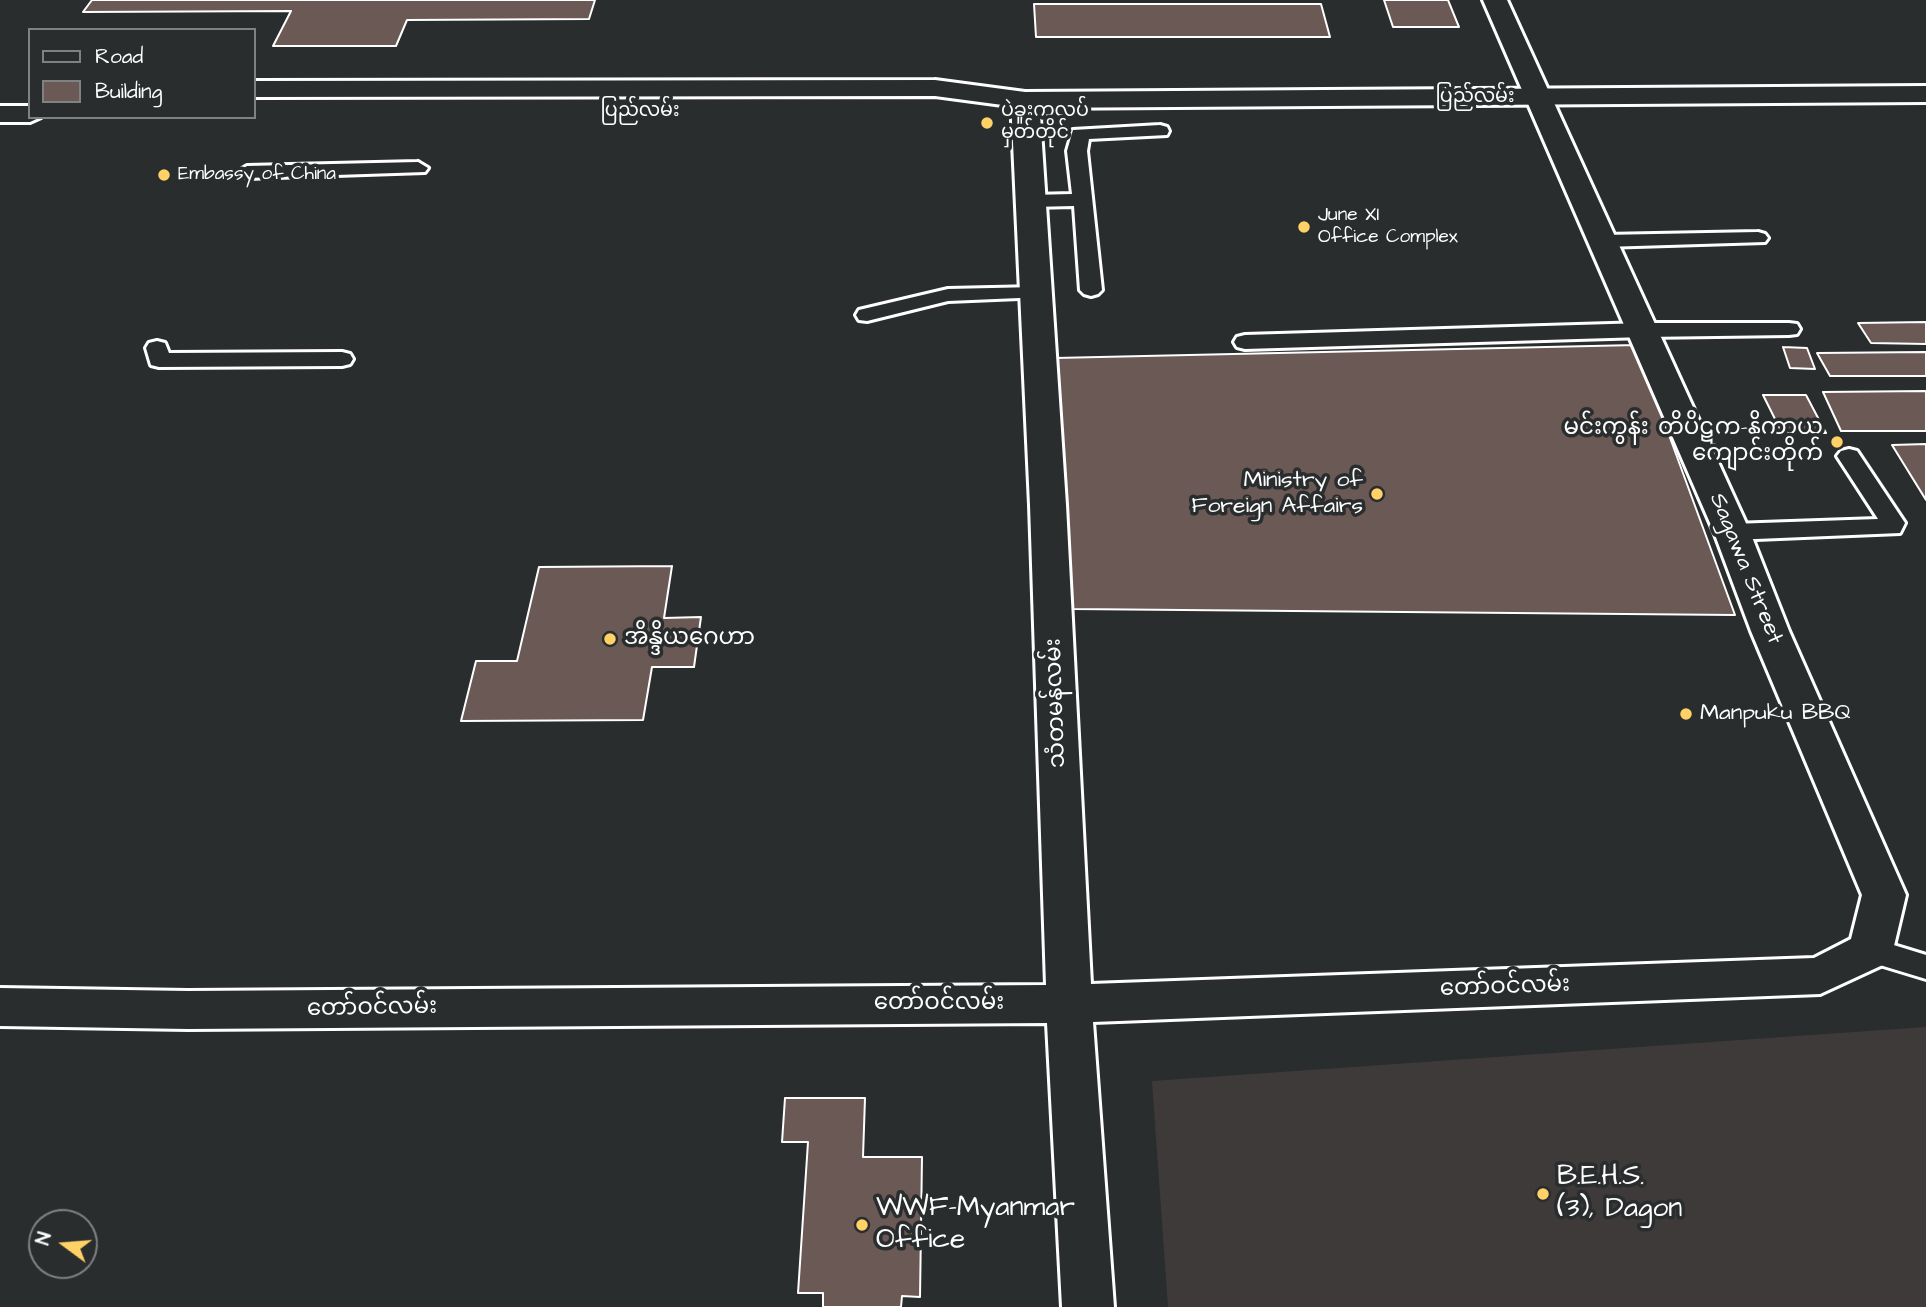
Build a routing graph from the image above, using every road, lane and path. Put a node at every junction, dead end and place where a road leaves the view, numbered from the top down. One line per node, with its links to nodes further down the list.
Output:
1 (1495, 0): 6 (main road, Sagawa Street)
2 (256, 89): 7 (main road, ပြည်လမ်း)
3 (28, 90): 4 (main road)
4 (0, 91)
5 (1926, 94): 6 (main road, ပြည်လမ်း)
6 (1537, 98): 7 (main road, ပြည်လမ်း); 17 (main road, Sagawa Street)
7 (1025, 100): 8 (main road, ပြည်လမ်း); 15 (main road, သံတမန်လမ်း)
8 (256, 112)
9 (0, 114): 10 (main road)
10 (28, 114)
11 (1160, 131): 14 (lane)
12 (418, 168): 13 (lane)
13 (247, 172)
14 (1083, 200): 15 (lane); 18 (lane)
15 (1032, 201): 19 (main road, သံတမန်လမ်း)
16 (1758, 238): 17 (lane)
17 (1604, 241): 21 (main road, Sagawa Street)
18 (1091, 290)
19 (1037, 293): 20 (lane); 30 (main road, သံတမန်လမ်း)
20 (867, 315)
21 (1644, 330): 22 (lane); 23 (lane); 27 (main road, Sagawa Street)
22 (1789, 330)
23 (1245, 342)
24 (157, 348): 25 (lane)
25 (342, 359)
26 (1849, 456): 27 (lane)
27 (1732, 532): 28 (main road, Sagawa Street)
28 (1871, 950): 29 (lane); 30 (main road, တော်ဝင်လမ်း)
29 (1926, 967)
30 (1069, 1004): 31 (main road, တော်ဝင်လမ်း); 32 (main road, သံတမန်လမ်း)
31 (0, 1007)
32 (1088, 1307)

